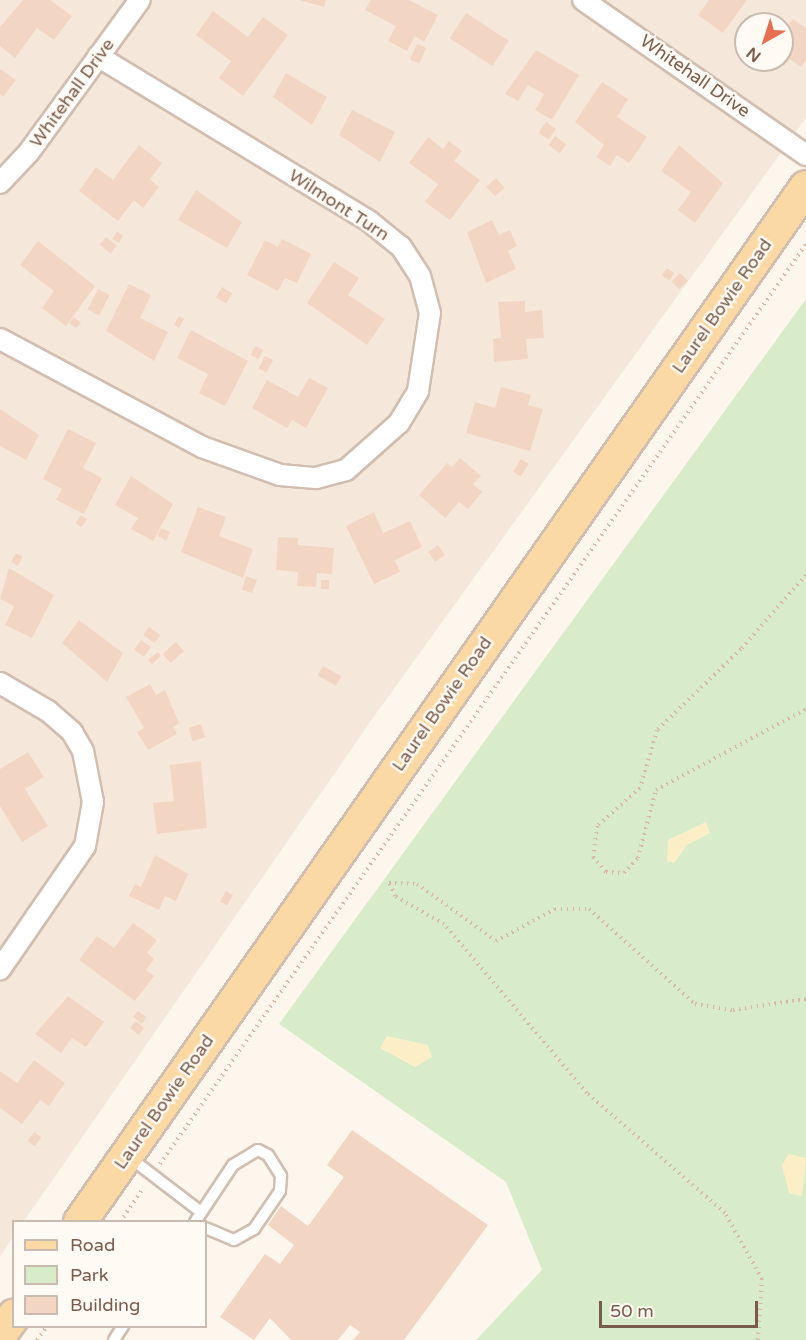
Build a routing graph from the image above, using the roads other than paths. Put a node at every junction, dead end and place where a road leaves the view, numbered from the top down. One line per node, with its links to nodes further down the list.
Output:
1 (140, 0): 3 (street, Whitehall Drive)
2 (583, 0): 4 (street, Whitehall Drive)
3 (98, 56): 5 (street, Whitehall Drive); 7 (street, Wilmont Turn)
4 (806, 155)
5 (0, 183)
6 (806, 187): 10 (main road, Laurel Bowie Road)
7 (0, 339)
8 (0, 683): 9 (street)
9 (0, 969)
10 (127, 1155): 11 (lane); 12 (main road, Laurel Bowie Road)
11 (197, 1219): 13 (lane)
12 (81, 1220)
13 (207, 1228)
14 (12, 1319): 15 (main road)
15 (0, 1335)

